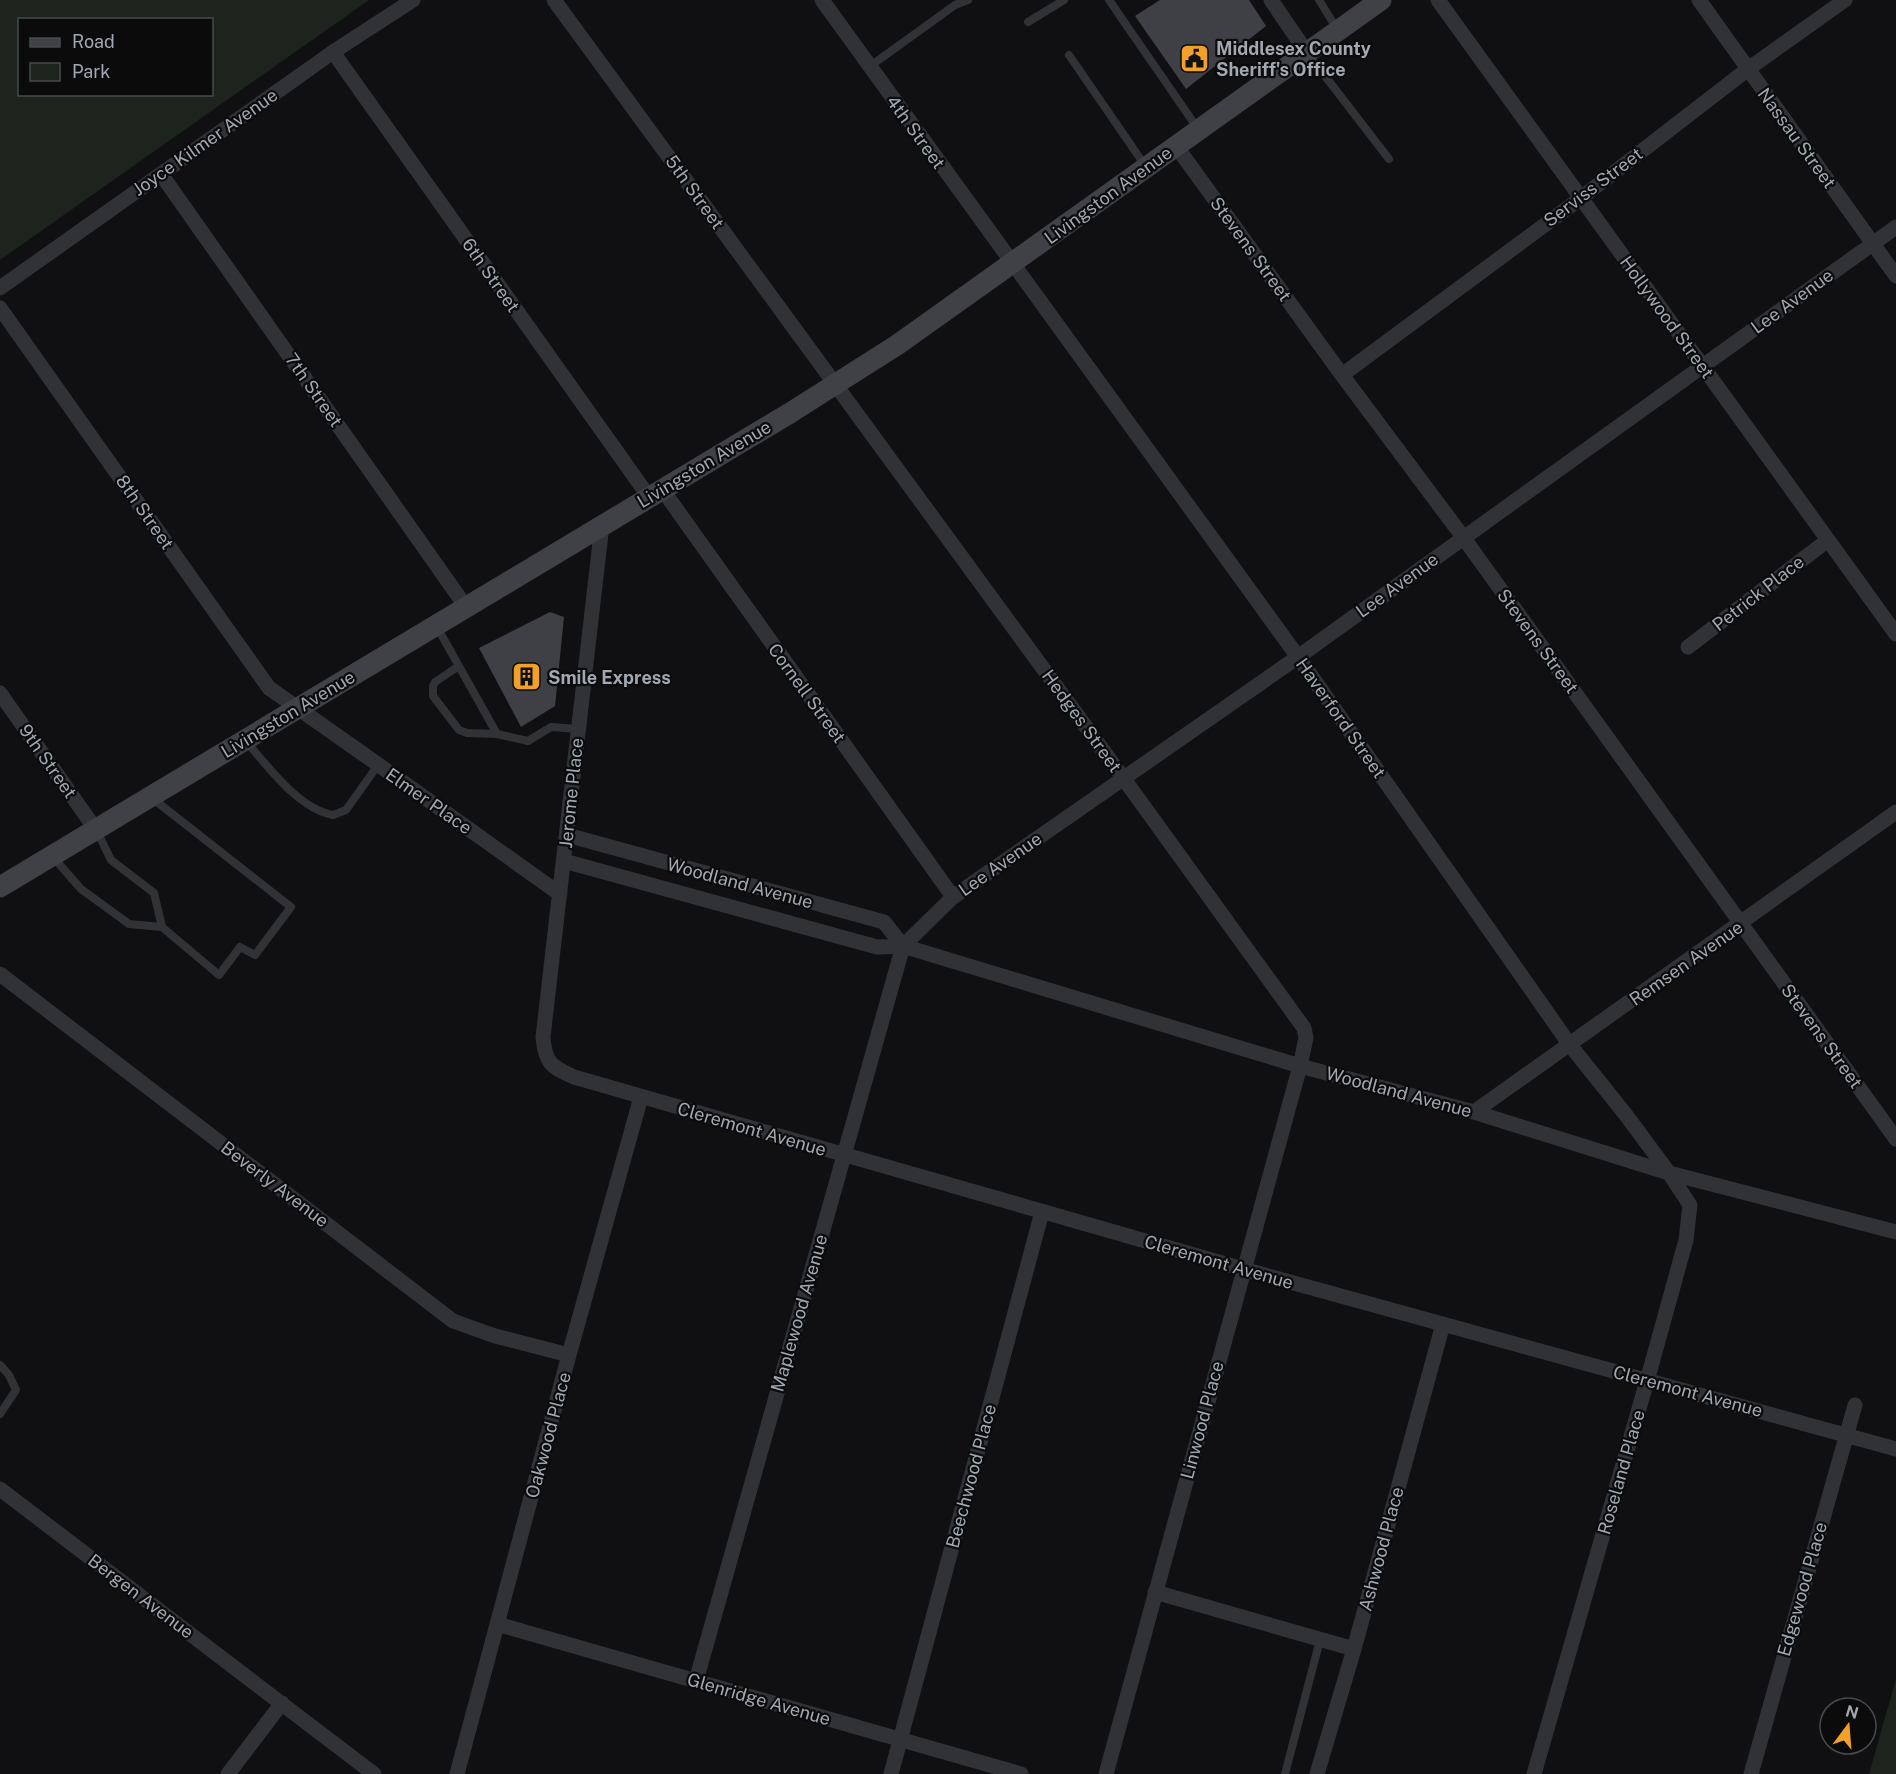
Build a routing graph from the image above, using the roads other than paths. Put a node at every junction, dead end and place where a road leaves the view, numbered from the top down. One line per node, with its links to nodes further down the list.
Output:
1 (412, 0): 15 (street, Joyce Kilmer Avenue)
2 (554, 0): 34 (street, 5th Street)
3 (822, 0): 18 (street, 4th Street)
4 (968, 0): 18 (lane)
5 (1064, 0): 13 (lane)
6 (1109, 0): 20 (lane)
7 (1271, 0): 16 (street)
8 (1319, 0): 14 (lane)
9 (1382, 0): 14 (main road, Livingston Avenue)
10 (1438, 0): 25 (street, Hollywood Street)
11 (1699, 0): 19 (street, Nassau Street)
12 (1845, 0): 19 (street, Serviss Street)
13 (1028, 22)
14 (1338, 31): 16 (main road, Livingston Avenue)
15 (333, 52): 24 (street, Joyce Kilmer Avenue); 35 (street, 6th Street)
16 (1307, 53): 20 (main road, Livingston Avenue); 22 (lane)
17 (1069, 55): 23 (lane)
18 (869, 67): 28 (street, 4th Street)
19 (1748, 69): 25 (street, Serviss Street); 27 (street, Nassau Street)
20 (1199, 130): 21 (main road, Livingston Avenue)
21 (1176, 146): 23 (main road, Livingston Avenue); 33 (street, Stevens Street)
22 (1389, 159)
23 (1146, 168): 28 (main road, Livingston Avenue)
24 (160, 174): 30 (street, Joyce Kilmer Avenue); 39 (street, 7th Street)
25 (1581, 198): 32 (street, Hollywood Street); 33 (street, Serviss Street)
26 (1896, 227): 27 (street, Lee Avenue)
27 (1873, 244): 29 (street, Nassau Street); 32 (street, Lee Avenue)
28 (1012, 264): 34 (main road, Livingston Avenue); 43 (street, Haverford Street)
29 (1896, 276)
30 (0, 288)
31 (0, 308): 46 (street, 8th Street)
32 (1702, 366): 37 (street, Lee Avenue); 38 (street, Hollywood Street)
33 (1342, 375): 37 (street, Stevens Street)
34 (836, 384): 35 (main road, Livingston Avenue); 51 (street, Hedges Street)
35 (656, 493): 36 (main road, Livingston Avenue); 60 (street, Cornell Street)
36 (602, 525): 39 (main road, Livingston Avenue); 47 (street, Jerome Place)
37 (1464, 537): 43 (street, Lee Avenue); 61 (street, Stevens Street)
38 (1828, 540): 41 (street, Hollywood Street); 42 (street, Petrick Place)
39 (466, 607): 40 (main road, Livingston Avenue)
40 (436, 626): 44 (lane); 46 (main road, Livingston Avenue)
41 (1896, 634)
42 (1688, 647)
43 (1298, 657): 51 (street, Lee Avenue); 65 (street, Haverford Street)
44 (459, 666): 48 (lane); 48 (lane)
45 (0, 693): 54 (street, 9th Street)
46 (298, 708): 49 (main road, Livingston Avenue); 50 (street, Elmer Place)
47 (578, 729): 48 (lane); 55 (street, Jerome Place)
48 (497, 734)
49 (245, 740): 50 (lane); 52 (main road, Livingston Avenue)
50 (378, 765): 59 (street, Elmer Place)
51 (1124, 779): 60 (street, Lee Avenue); 67 (street, Hedges Street)
52 (150, 797): 54 (main road, Livingston Avenue); 62 (lane)
53 (1896, 812): 61 (street, Remsen Avenue)
54 (96, 830): 56 (main road, Livingston Avenue); 62 (lane)
55 (567, 835): 57 (street, Jerome Place); 63 (street, Woodland Avenue)
56 (52, 856): 58 (main road, Livingston Avenue); 62 (lane)
57 (564, 861): 59 (street, Jerome Place); 63 (street, Woodland Avenue)
58 (0, 887)
59 (560, 894): 66 (street, Jerome Place)
60 (952, 897): 63 (street, Lee Avenue)
61 (1741, 924): 65 (street, Remsen Avenue); 70 (street, Stevens Street)
62 (162, 927)
63 (903, 946): 67 (street, Woodland Avenue); 71 (street, Maplewood Avenue)
64 (0, 974): 77 (street, Beverly Avenue)
65 (1570, 1045): 69 (street, Remsen Avenue); 72 (street, Haverford Street)
66 (548, 1061): 68 (street, Cleremont Avenue)
67 (1300, 1065): 69 (street, Woodland Avenue); 75 (street, Linwood Place)
68 (641, 1097): 71 (street, Cleremont Avenue); 77 (street, Oakwood Place)
69 (1474, 1112): 72 (street, Woodland Avenue)
70 (1896, 1139)
71 (843, 1156): 73 (street, Cleremont Avenue); 89 (street, Maplewood Avenue)
72 (1669, 1173): 74 (street, Woodland Avenue); 79 (street, Roseland Place)
73 (1042, 1212): 75 (street, Cleremont Avenue); 91 (street, Beechwood Place)
74 (1896, 1232)
75 (1243, 1269): 76 (street, Cleremont Avenue); 85 (street, Linwood Place)
76 (1443, 1324): 79 (street, Cleremont Avenue); 88 (street, Ashwood Place)
77 (569, 1355): 86 (street, Oakwood Place)
78 (0, 1365): 81 (lane)
79 (1647, 1381): 82 (street, Cleremont Avenue); 100 (street, Roseland Place)
80 (1855, 1405): 82 (street, Edgewood Place)
81 (0, 1414)
82 (1846, 1434): 83 (street, Cleremont Avenue); 101 (street, Edgewood Place)
83 (1896, 1449)
84 (0, 1489): 90 (street, Bergen Avenue)
85 (1155, 1592): 87 (street); 97 (street, Linwood Place)
86 (497, 1623): 89 (street, Glenridge Avenue); 94 (street, Oakwood Place)
87 (1320, 1640): 88 (street); 98 (lane)
88 (1354, 1649): 99 (street, Ashwood Place)
89 (696, 1681): 91 (street, Glenridge Avenue)
90 (282, 1704): 92 (street); 93 (street, Bergen Avenue)
91 (900, 1739): 95 (street, Beechwood Place); 96 (street, Glenridge Avenue)
92 (228, 1774)
93 (374, 1774)
94 (457, 1774)
95 (891, 1774)
96 (1021, 1774)
97 (1106, 1774)
98 (1285, 1774)
99 (1317, 1774)
100 (1534, 1774)
101 (1750, 1774)

